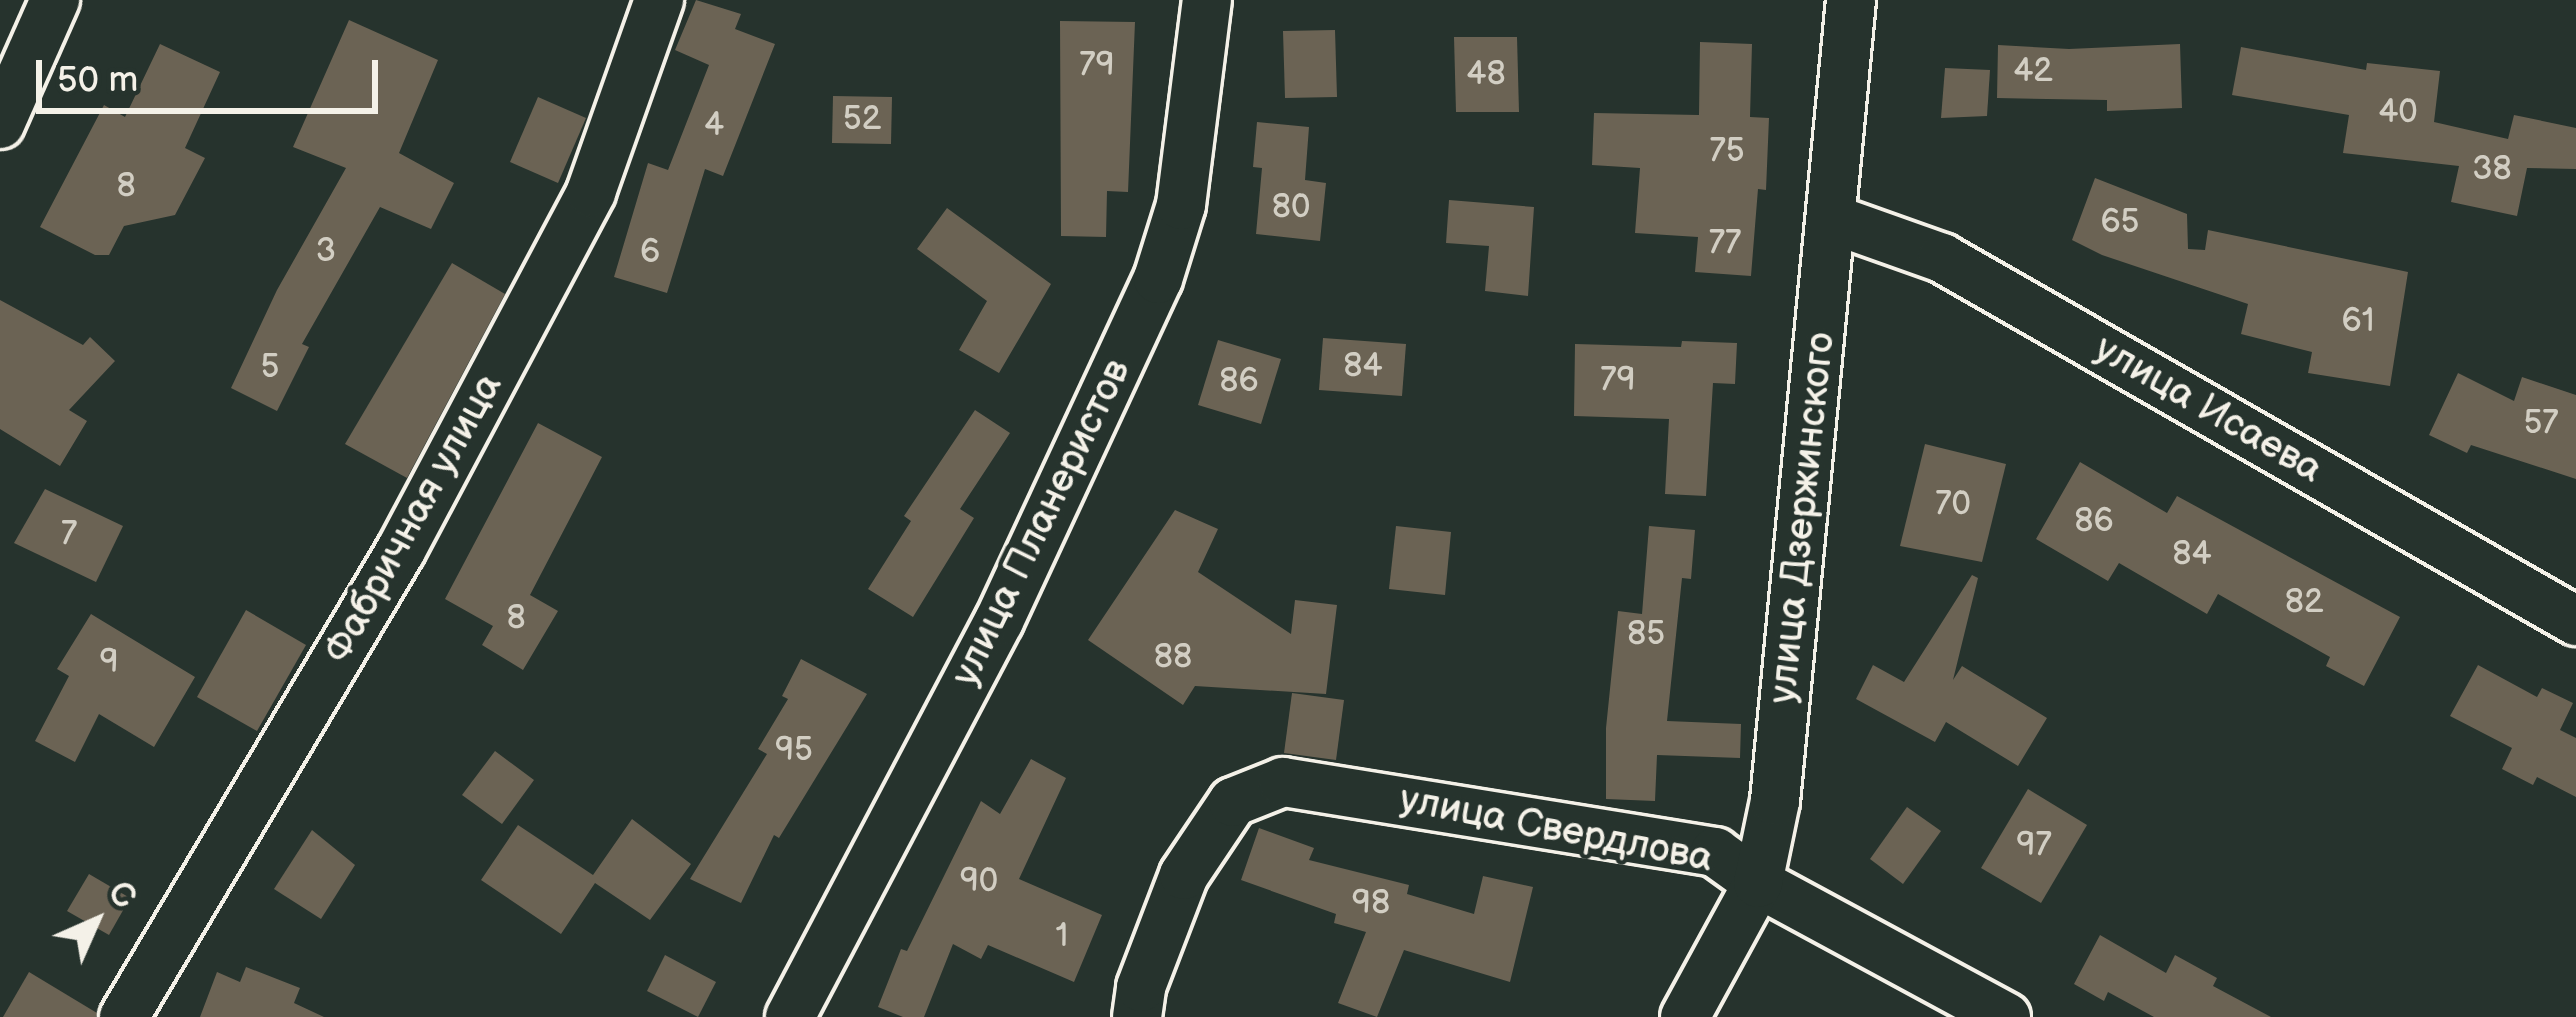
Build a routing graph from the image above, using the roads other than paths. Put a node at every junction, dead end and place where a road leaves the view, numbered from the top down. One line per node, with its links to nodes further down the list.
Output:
1 (55, 0): 5 (street)
2 (659, 0): 9 (street, Фабричная улица)
3 (1207, 0): 10 (street, улица Планеристов)
4 (1851, 0): 6 (street, улица Дзержинского)
5 (0, 124)
6 (1832, 219): 7 (street, улица Исаева); 8 (street, улица Дзержинского)
7 (2576, 621)
8 (1758, 883): 11 (street, улица Свердлова); 12 (street, улица Дзержинского); 13 (street, улица Свердлова)
9 (124, 1017)
10 (790, 1017)
11 (1137, 1017)
12 (1685, 1017)
13 (2006, 1017)

